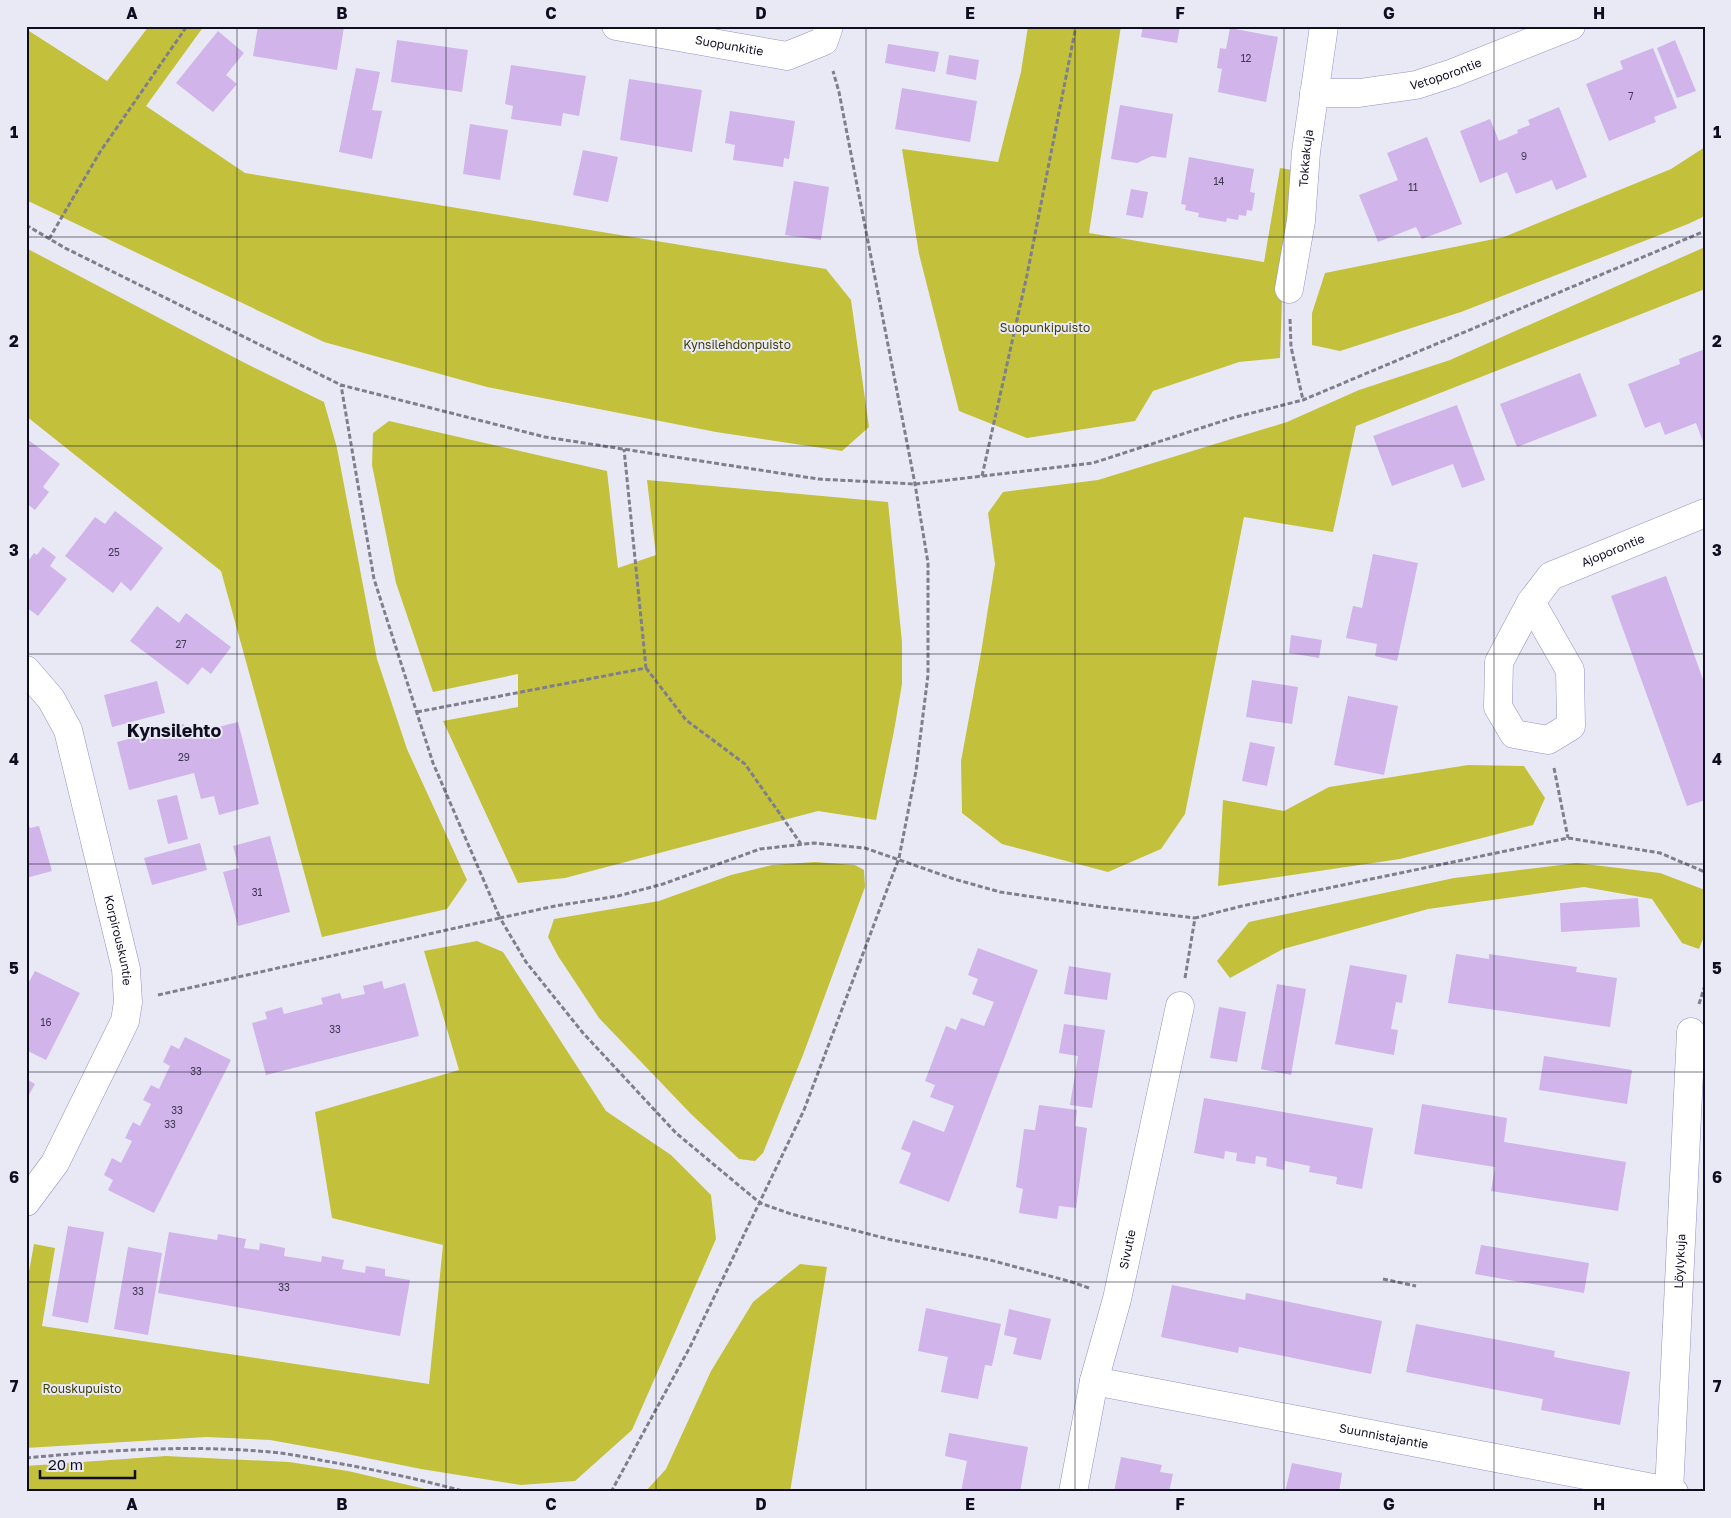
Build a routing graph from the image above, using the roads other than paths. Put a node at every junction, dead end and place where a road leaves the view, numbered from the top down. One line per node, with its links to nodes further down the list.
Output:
1 (616, 26): 4 (street, Suopunkitie)
2 (1324, 26): 5 (street, Tokkakuja)
3 (1571, 26): 5 (street, Vetoporontie)
4 (827, 34)
5 (1314, 93): 6 (street, Tokkakuja)
6 (1289, 289)
7 (1705, 514): 8 (street, Ajoporontie)
8 (1531, 602): 8 (street, Ajoporontie)
9 (26, 670): 12 (street, Korpirouskuntie)
10 (1180, 1006): 13 (street, Sivutie)
11 (1691, 1032): 14 (street, Löylykuja)
12 (26, 1202)
13 (1094, 1381): 14 (street, Suunnistajantie); 15 (street, Sivutie)
14 (1671, 1491)
15 (1073, 1492)

